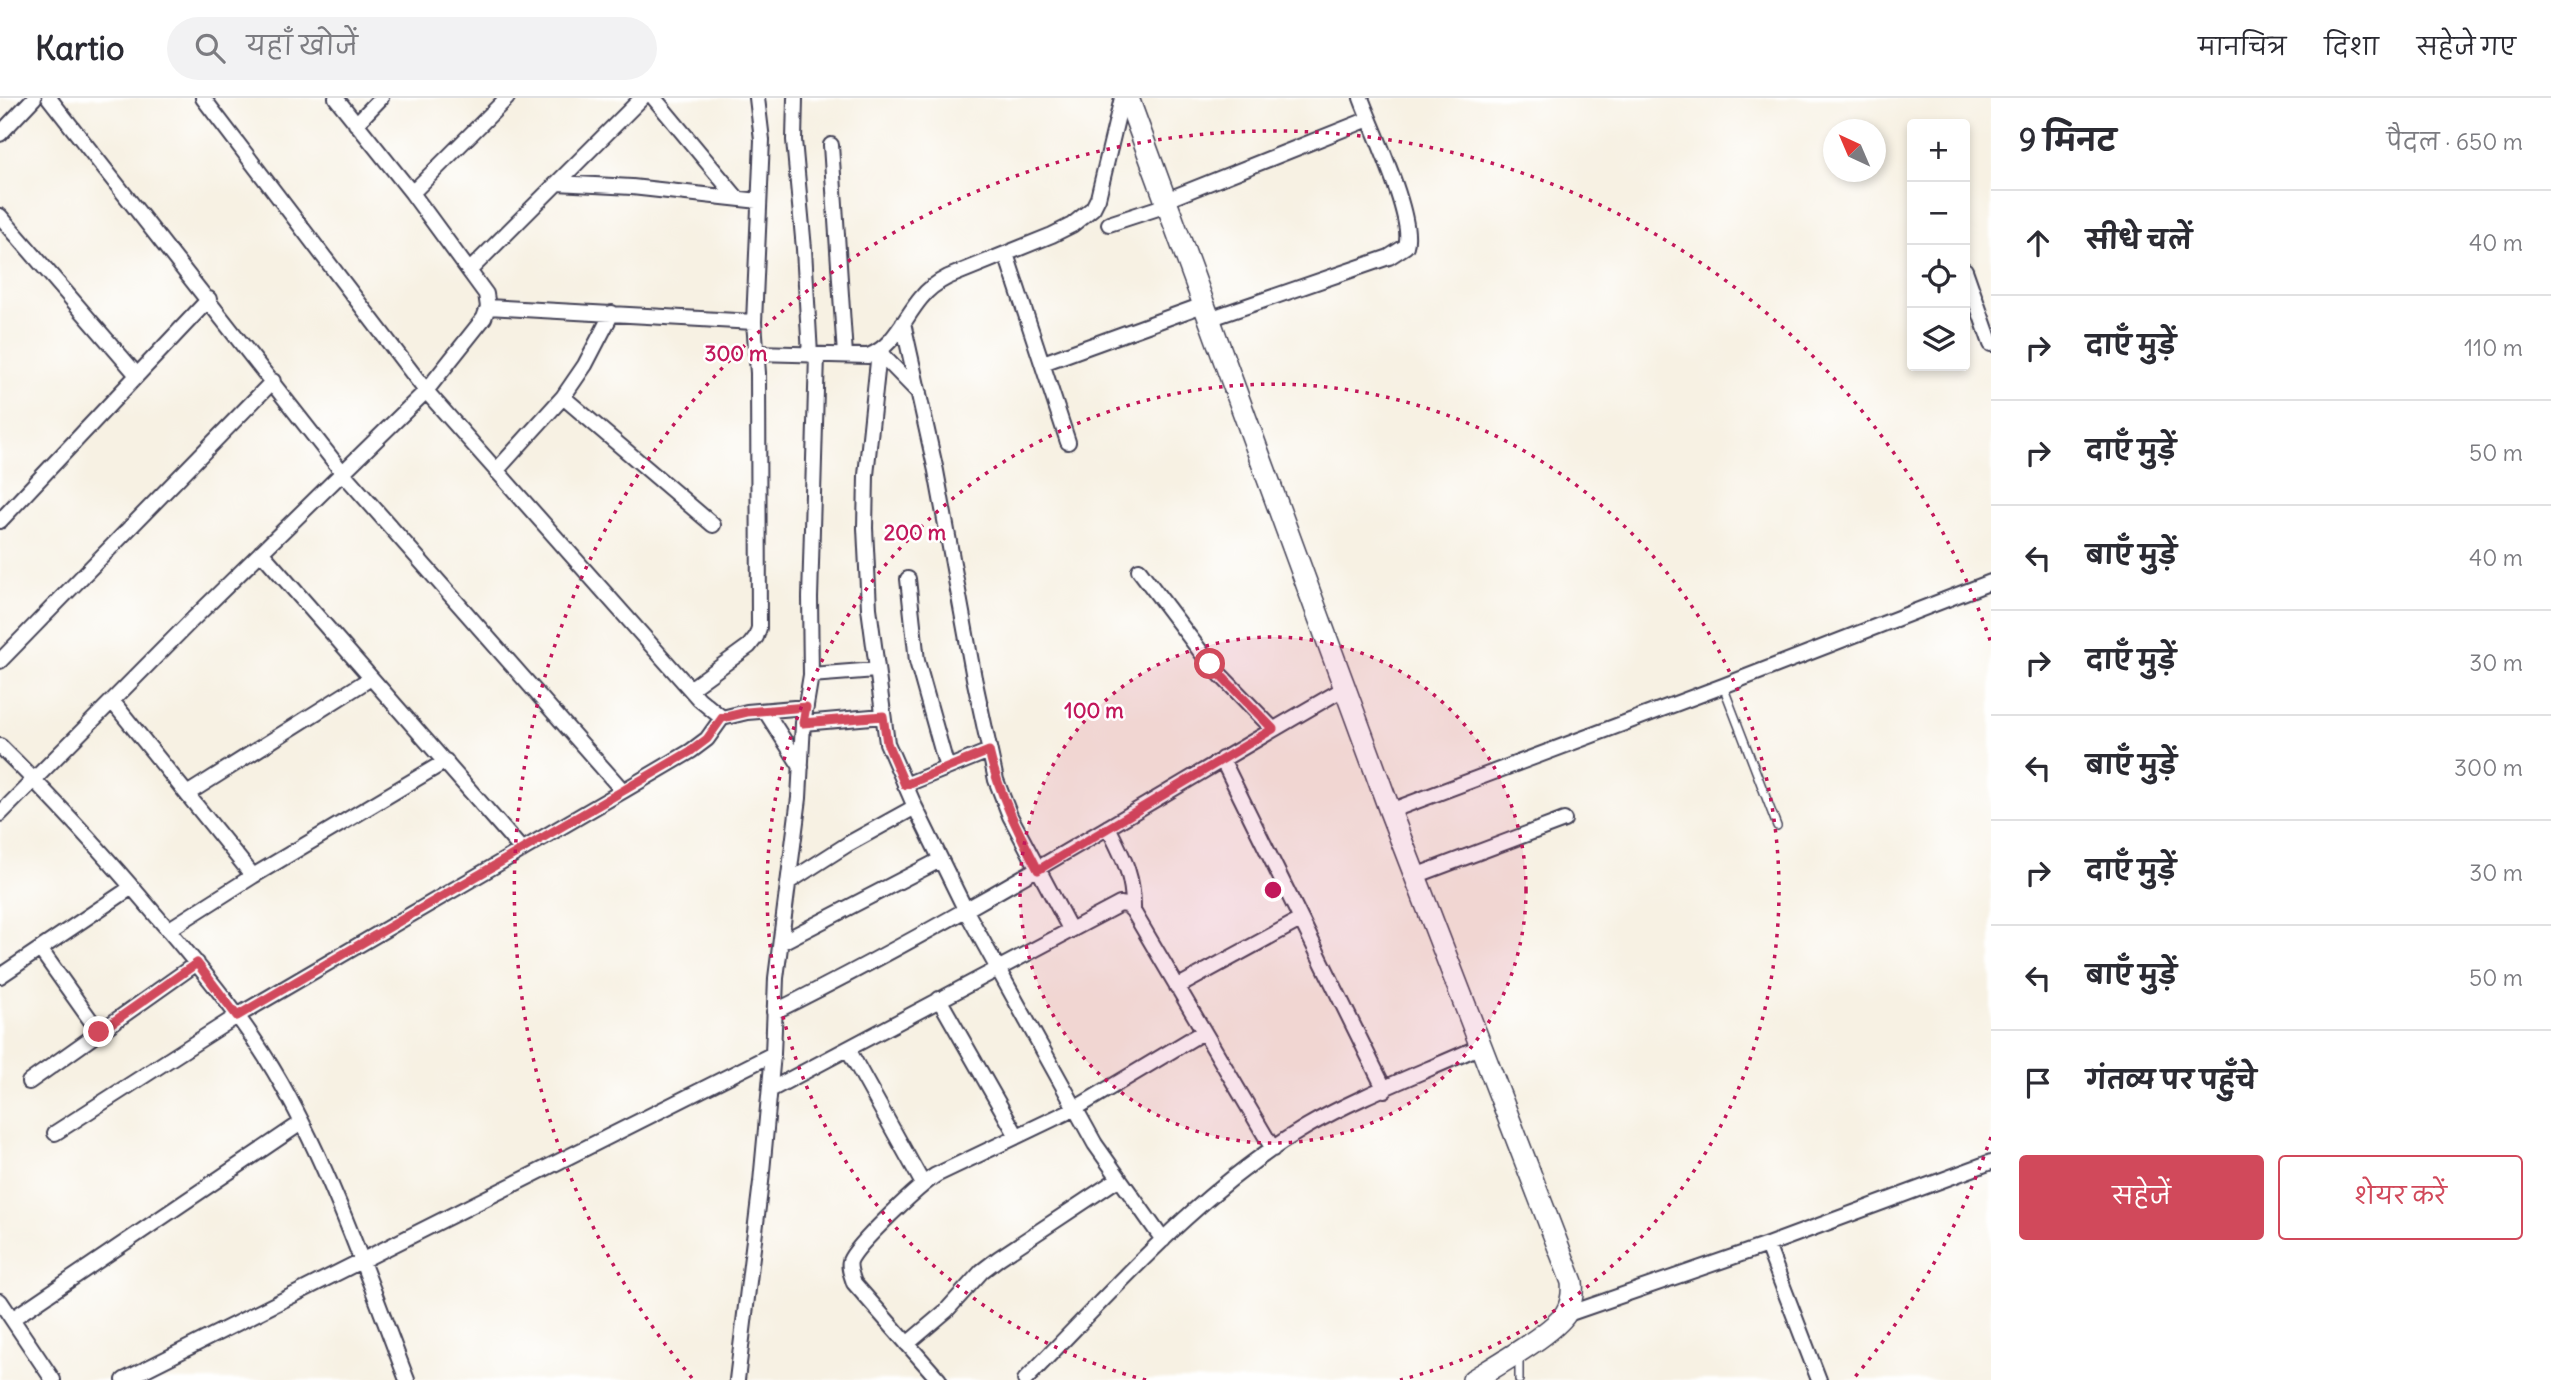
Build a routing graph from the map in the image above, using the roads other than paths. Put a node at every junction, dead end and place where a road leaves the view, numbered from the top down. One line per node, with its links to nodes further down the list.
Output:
1 (34, 98): 16 (street)
2 (49, 98): 28 (street)
3 (203, 98): 42 (street)
4 (336, 98): 15 (street)
5 (381, 98): 15 (street)
6 (507, 98): 19 (street)
7 (642, 98): 18 (street)
8 (654, 98): 20 (street)
9 (757, 98): 22 (street)
10 (795, 98): 37 (street)
11 (1122, 98): 25 (street)
12 (1128, 98): 21 (street)
13 (1361, 98): 14 (street)
14 (1369, 119): 21 (street); 30 (street)
15 (356, 124): 19 (street)
16 (0, 134)
17 (831, 145): 38 (street)
18 (557, 183): 20 (street); 26 (street)
19 (412, 193): 26 (street)
20 (737, 198): 22 (street)
21 (1166, 200): 24 (street); 30 (street)
22 (759, 201): 32 (street)
23 (0, 216): 40 (street)
24 (1109, 224)
25 (1006, 254): 33 (street); 39 (street)
26 (469, 271): 29 (street)
27 (1970, 284): 34 (street)
28 (209, 299): 40 (street); 41 (street)
29 (488, 307): 31 (street); 42 (street)
30 (1206, 312): 39 (street); 59 (street)
31 (612, 313): 32 (street); 44 (street)
32 (754, 322): 35 (street)
33 (903, 323): 36 (street); 43 (street)
34 (1991, 344)
35 (756, 352): 37 (street); 60 (street)
36 (879, 352): 38 (street); 43 (street); 55 (street)
37 (814, 355): 38 (street); 56 (street)
38 (845, 355)
39 (1043, 363): 45 (street)
40 (137, 375): 48 (street)
41 (273, 381): 47 (street); 54 (street)
42 (426, 391): 46 (street); 47 (street)
43 (919, 393): 69 (street)
44 (563, 397): 46 (street); 49 (street)
45 (1069, 442)
46 (496, 471): 60 (street)
47 (343, 472): 50 (street); 76 (street)
48 (0, 521)
49 (713, 524)
50 (261, 552): 57 (street); 61 (street)
51 (1139, 570): 67 (street)
52 (908, 579): 73 (street)
53 (1991, 582): 58 (street)
54 (0, 662)
55 (876, 670): 56 (street); 64 (street)
56 (811, 675): 62 (street)
57 (372, 678): 71 (street); 77 (street)
58 (1723, 686): 79 (street); 82 (lane)
59 (1345, 688): 67 (street); 79 (street)
60 (690, 690): 65 (street)
61 (112, 701): 74 (street); 77 (street)
62 (806, 707): 63 (street); 66 (street)
63 (766, 712): 65 (street); 72 (street)
64 (883, 716): 66 (street); 75 (street)
65 (722, 718): 76 (street)
66 (803, 723): 72 (street)
67 (1273, 729): 70 (street)
68 (0, 746): 74 (street)
69 (989, 751): 73 (street); 86 (street)
70 (1222, 759): 83 (street); 93 (street)
71 (446, 761): 84 (street); 87 (street)
72 (801, 767): 89 (street)
73 (947, 768): 75 (street)
74 (35, 780): 80 (street); 90 (street)
75 (905, 785): 78 (street)
76 (624, 791): 84 (street)
77 (187, 794): 87 (street)
78 (915, 807): 85 (street); 89 (street)
79 (1390, 811): 88 (street)
80 (0, 814)
81 (1564, 820): 88 (street)
82 (1777, 826)
83 (1108, 827): 86 (street); 92 (street)
84 (522, 850): 104 (street)
85 (940, 860): 91 (street); 96 (street)
86 (1038, 870): 91 (street); 94 (street)
87 (253, 876): 95 (street)
88 (1415, 876): 107 (street)
89 (790, 881): 96 (street)
90 (132, 887): 95 (street); 97 (street)
91 (966, 911): 99 (street); 103 (street)
92 (1133, 911): 94 (street); 101 (street)
93 (1300, 920): 101 (street); 112 (street)
94 (1070, 929): 99 (street)
95 (169, 930): 98 (street)
96 (782, 942): 103 (street)
97 (40, 948): 100 (street); 105 (street)
98 (197, 963): 104 (street); 105 (street)
99 (997, 968): 102 (street); 113 (street)
100 (0, 976)
101 (1177, 987): 106 (street)
102 (939, 999): 108 (street); 116 (street)
103 (774, 1012): 109 (street)
104 (237, 1016): 114 (street); 115 (street)
105 (99, 1032): 110 (street)
106 (1203, 1032): 113 (street); 117 (street)
107 (1481, 1046): 112 (street); 125 (street)
108 (848, 1049): 111 (street); 120 (street)
109 (773, 1055): 111 (street); 123 (street)
110 (29, 1082)
111 (769, 1090): 132 (street)
112 (1385, 1090): 117 (street)
113 (1076, 1108): 116 (street); 119 (street)
114 (301, 1124): 123 (street); 126 (street)
115 (55, 1133)
116 (1017, 1136): 120 (street)
117 (1273, 1149): 121 (street)
118 (1991, 1162): 122 (street)
119 (1118, 1179): 121 (street); 127 (street)
120 (923, 1184): 127 (street)
121 (1163, 1240): 134 (street)
122 (1767, 1244): 125 (street); 137 (street)
123 (361, 1262): 130 (street); 131 (street)
124 (0, 1301): 126 (street)
125 (1565, 1315): 128 (street)
126 (12, 1319): 129 (street)
127 (907, 1344): 133 (street)
128 (1519, 1351): 135 (street); 136 (lane)
129 (53, 1380)
130 (124, 1380)
131 (407, 1380)
132 (737, 1380)
133 (939, 1380)
134 (1025, 1380)
135 (1473, 1380)
136 (1519, 1380)
137 (1819, 1380)

